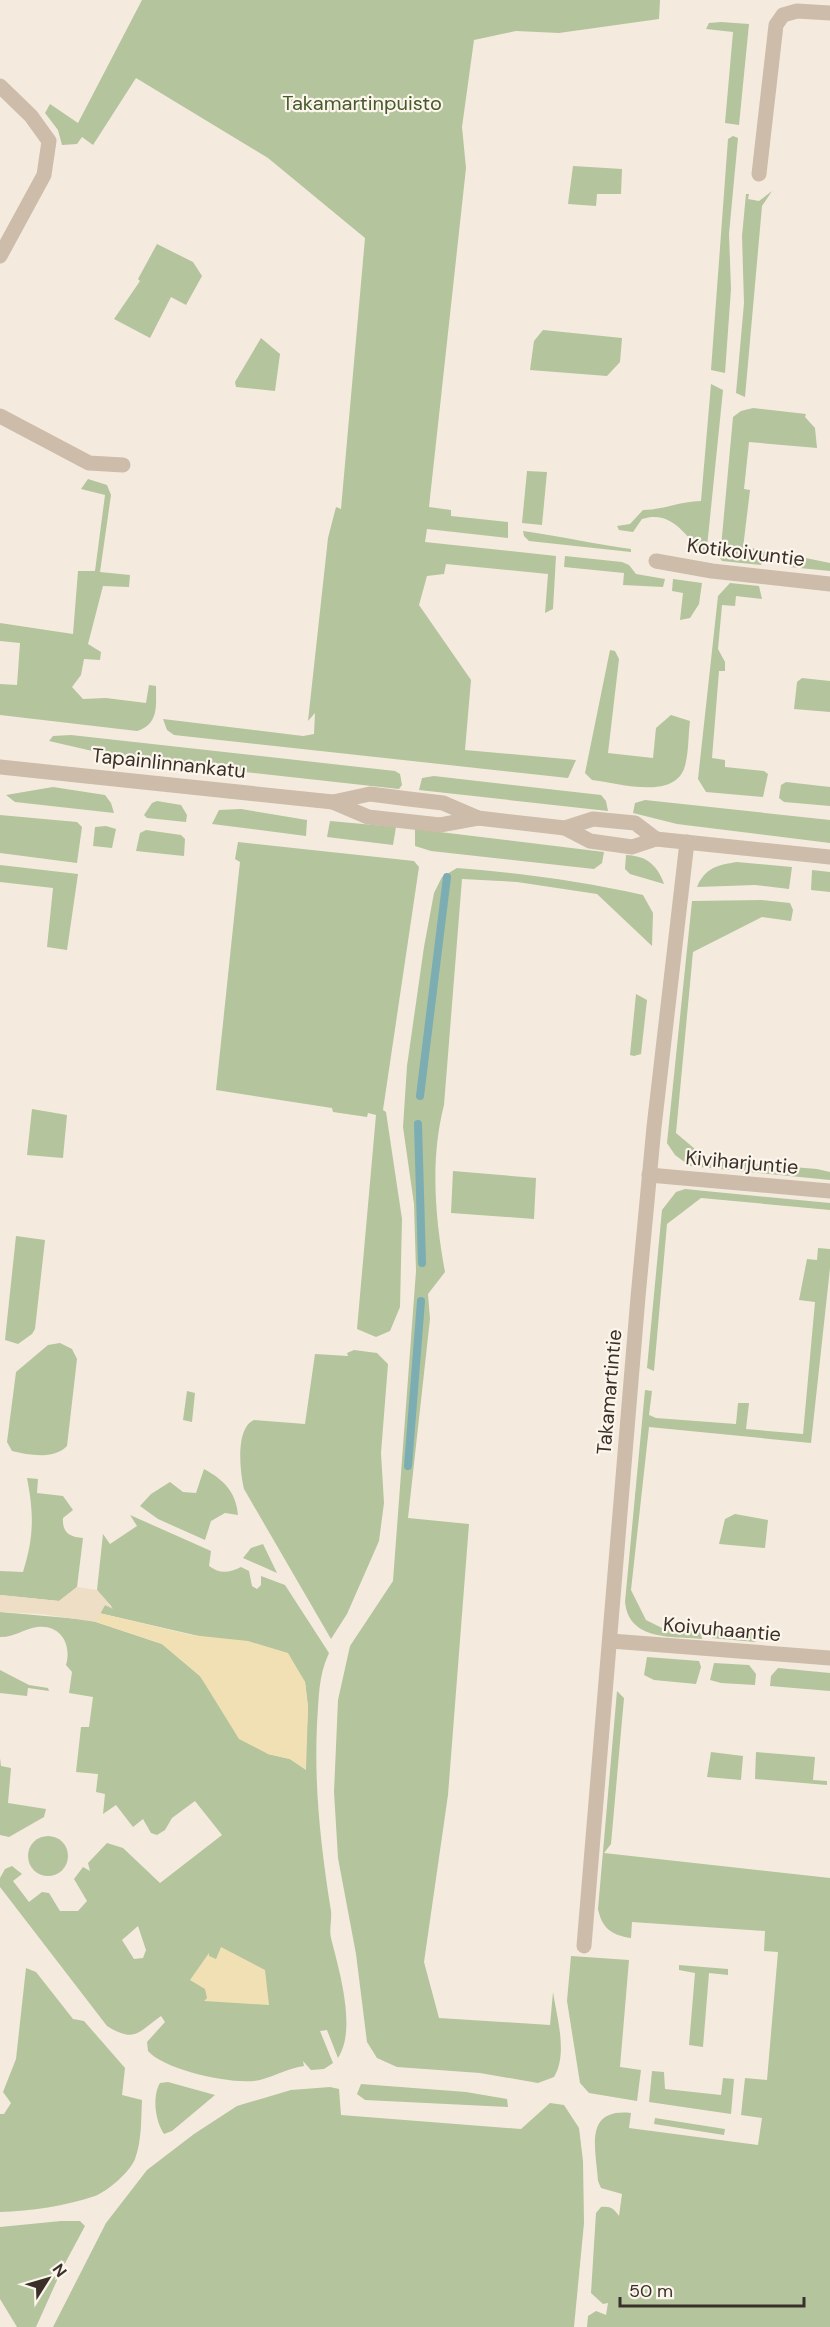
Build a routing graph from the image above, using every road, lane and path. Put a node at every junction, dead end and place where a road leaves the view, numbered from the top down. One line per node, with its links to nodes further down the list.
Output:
1 (830, 13): 3 (street)
2 (0, 86): 4 (street)
3 (759, 174)
4 (0, 256)
5 (0, 416): 6 (street)
6 (123, 465)
7 (656, 561): 8 (street, Kotikoivuntie)
8 (830, 584)
9 (0, 767): 10 (street, Tapainlinnankatu)
10 (333, 802): 11 (street, Tapainlinnankatu); 11 (street, Tapainlinnankatu)
11 (478, 818): 12 (street, Tapainlinnankatu)
12 (565, 828): 13 (street, Tapainlinnankatu); 13 (street, Tapainlinnankatu)
13 (656, 839): 14 (street, Tapainlinnankatu)
14 (687, 842): 15 (street, Tapainlinnankatu); 16 (street, Takamartintie)
15 (830, 857)
16 (649, 1175): 17 (street, Kiviharjuntie); 18 (street, Takamartintie)
17 (830, 1191)
18 (611, 1641): 19 (street, Koivuhaantie); 20 (street, Takamartintie)
19 (830, 1658)
20 (584, 1946)

